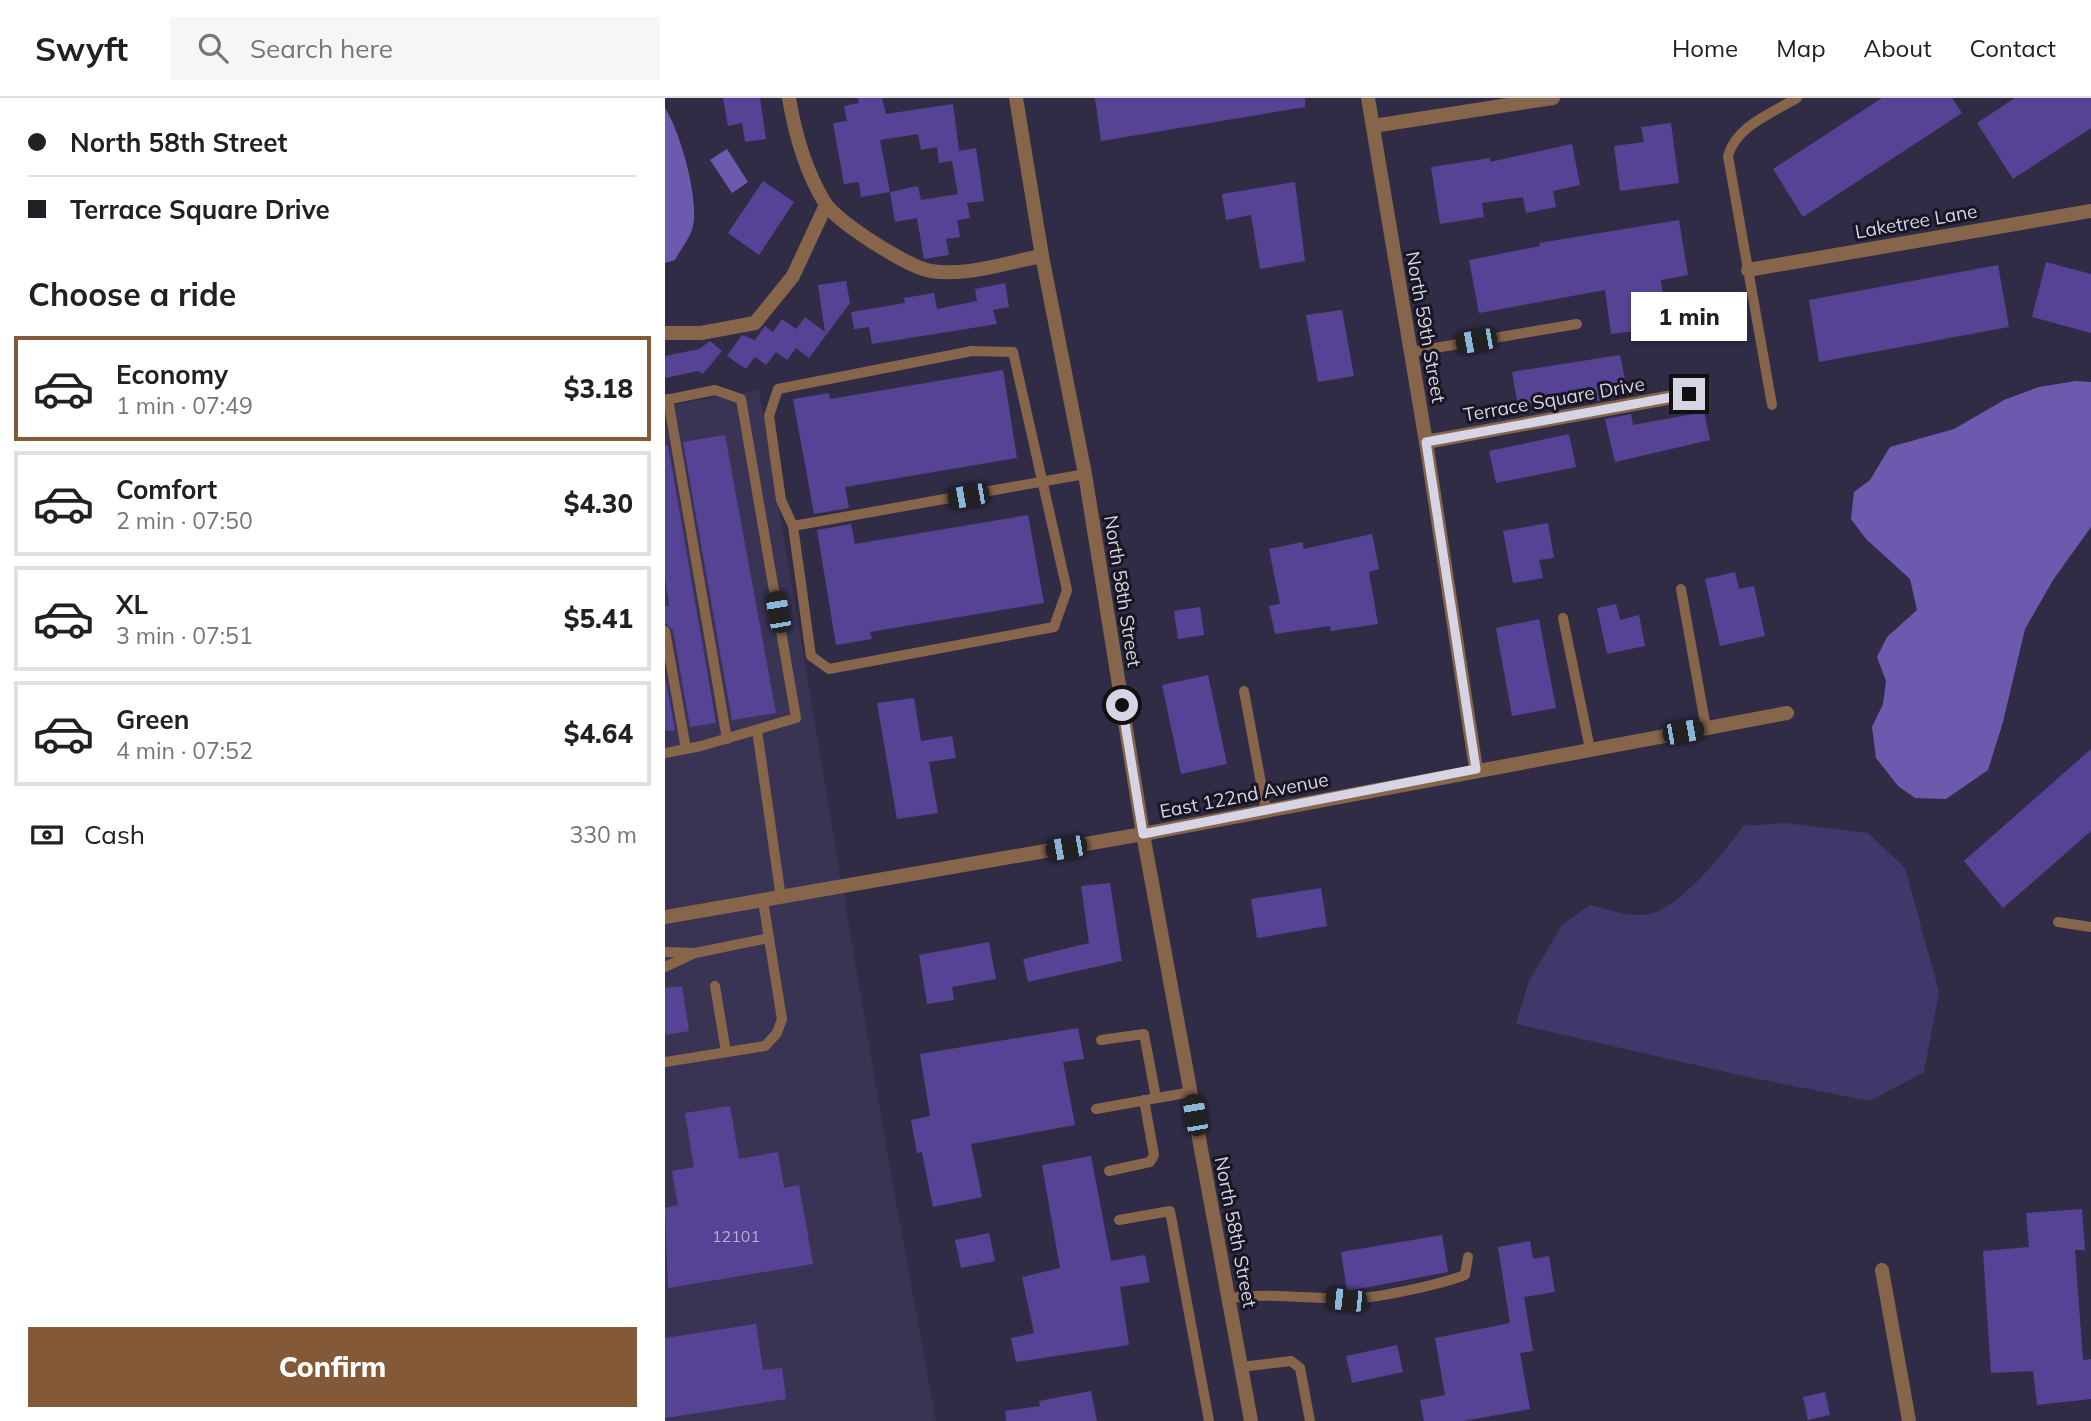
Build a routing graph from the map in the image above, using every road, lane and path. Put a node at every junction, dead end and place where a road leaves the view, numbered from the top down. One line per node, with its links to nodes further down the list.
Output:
1 (789, 98): 8 (street)
2 (1016, 98): 10 (street, North 58th Street)
3 (1369, 98): 7 (street, North 59th Street)
4 (1553, 98): 6 (street)
5 (1797, 98): 11 (lane)
6 (1530, 99): 7 (street)
7 (1373, 126): 14 (street, North 59th Street)
8 (826, 205): 10 (street); 13 (street)
9 (2091, 211): 11 (street, Laketree Lane)
10 (1042, 256): 19 (street, North 58th Street)
11 (1748, 270): 17 (lane)
12 (1577, 324): 14 (lane)
13 (665, 333)
14 (1411, 352): 18 (street, North 59th Street)
15 (1689, 394): 18 (street, Terrace Square Drive)
16 (667, 400): 28 (lane); 29 (lane)
17 (1772, 405)
18 (1426, 442): 33 (street, North 59th Street)
19 (1085, 474): 20 (lane); 35 (street, North 58th Street)
20 (1043, 483): 21 (lane); 21 (lane); 21 (lane)
21 (793, 526)
22 (1681, 589): 27 (lane)
23 (1563, 618): 31 (lane)
24 (665, 631): 30 (lane)
25 (1244, 691): 34 (lane)
26 (1787, 713): 27 (street, East 122nd Avenue)
27 (1706, 728): 31 (street, East 122nd Avenue)
28 (757, 730): 29 (lane); 36 (lane)
29 (726, 739): 30 (lane)
30 (686, 749): 32 (lane)
31 (1590, 749): 33 (street, East 122nd Avenue)
32 (665, 753)
33 (1476, 769): 34 (street, East 122nd Avenue)
34 (1266, 810): 35 (street, East 122nd Avenue)
35 (1143, 834): 36 (street, East 122nd Avenue); 49 (street, North 58th Street)
36 (781, 898): 37 (street, East 122nd Avenue)
37 (763, 901): 38 (street, East 122nd Avenue); 41 (lane)
38 (665, 917)
39 (2058, 922): 40 (lane)
40 (2091, 927)
41 (769, 938): 43 (lane); 47 (lane)
42 (665, 952): 43 (lane)
43 (695, 953): 44 (lane)
44 (665, 967)
45 (715, 986): 47 (lane)
46 (1101, 1040): 50 (lane)
47 (726, 1052): 48 (lane)
48 (665, 1062)
49 (1191, 1092): 50 (lane); 57 (street, North 58th Street)
50 (1156, 1098): 51 (lane)
51 (1144, 1100): 52 (lane); 53 (lane)
52 (1095, 1109)
53 (1109, 1171)
54 (1119, 1220): 59 (lane)
55 (1468, 1257): 57 (lane)
56 (1882, 1270): 62 (street)
57 (1229, 1298): 58 (street, North 58th Street)
58 (1241, 1367): 60 (street, North 58th Street); 61 (lane)
59 (1209, 1421)
60 (1251, 1421)
61 (1310, 1421)
62 (1909, 1421)

